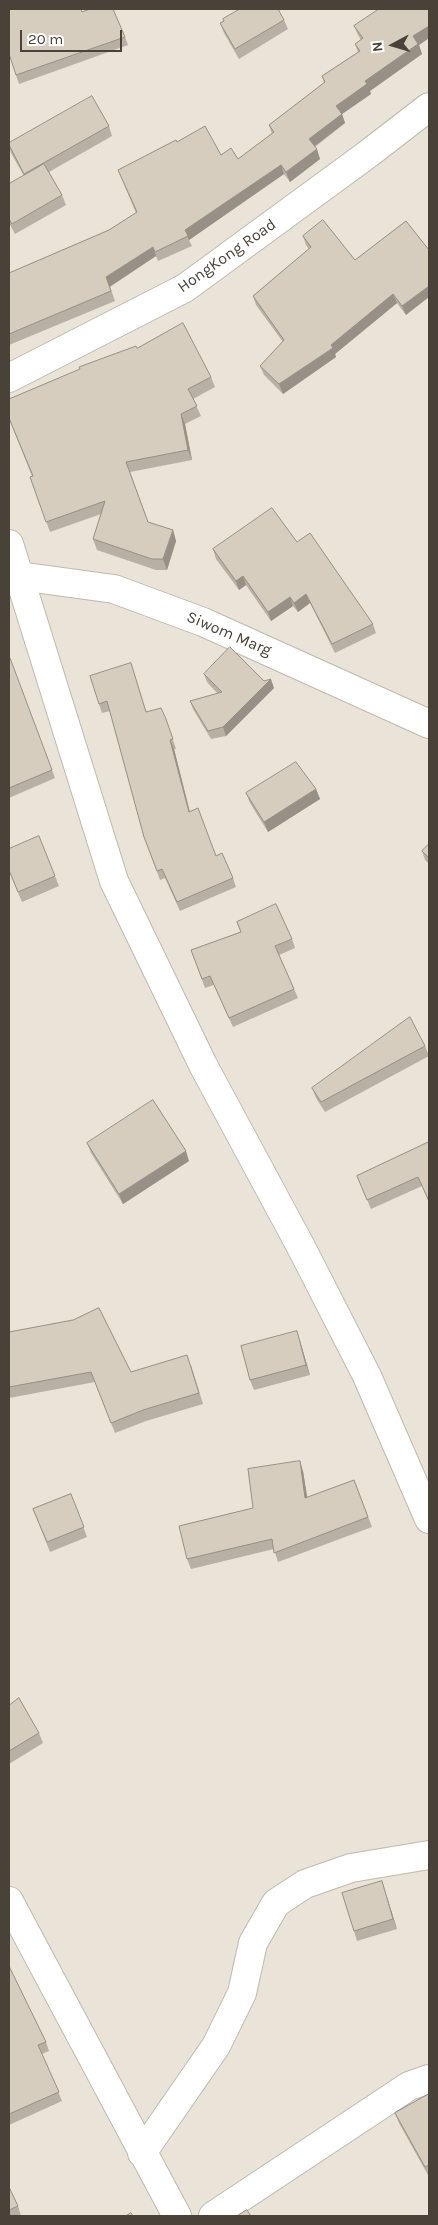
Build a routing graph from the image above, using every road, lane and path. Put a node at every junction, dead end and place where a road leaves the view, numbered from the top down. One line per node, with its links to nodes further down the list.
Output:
1 (429, 107): 2 (street, HongKong Road)
2 (9, 378)
3 (9, 544): 4 (street)
4 (19, 576): 5 (street, Siwom Marg); 6 (street)
5 (429, 724)
6 (428, 1515)
7 (429, 1855): 10 (street)
8 (9, 1901): 10 (street)
9 (429, 2079): 12 (street)
10 (142, 2153): 11 (street)
11 (177, 2216)
12 (213, 2216)

